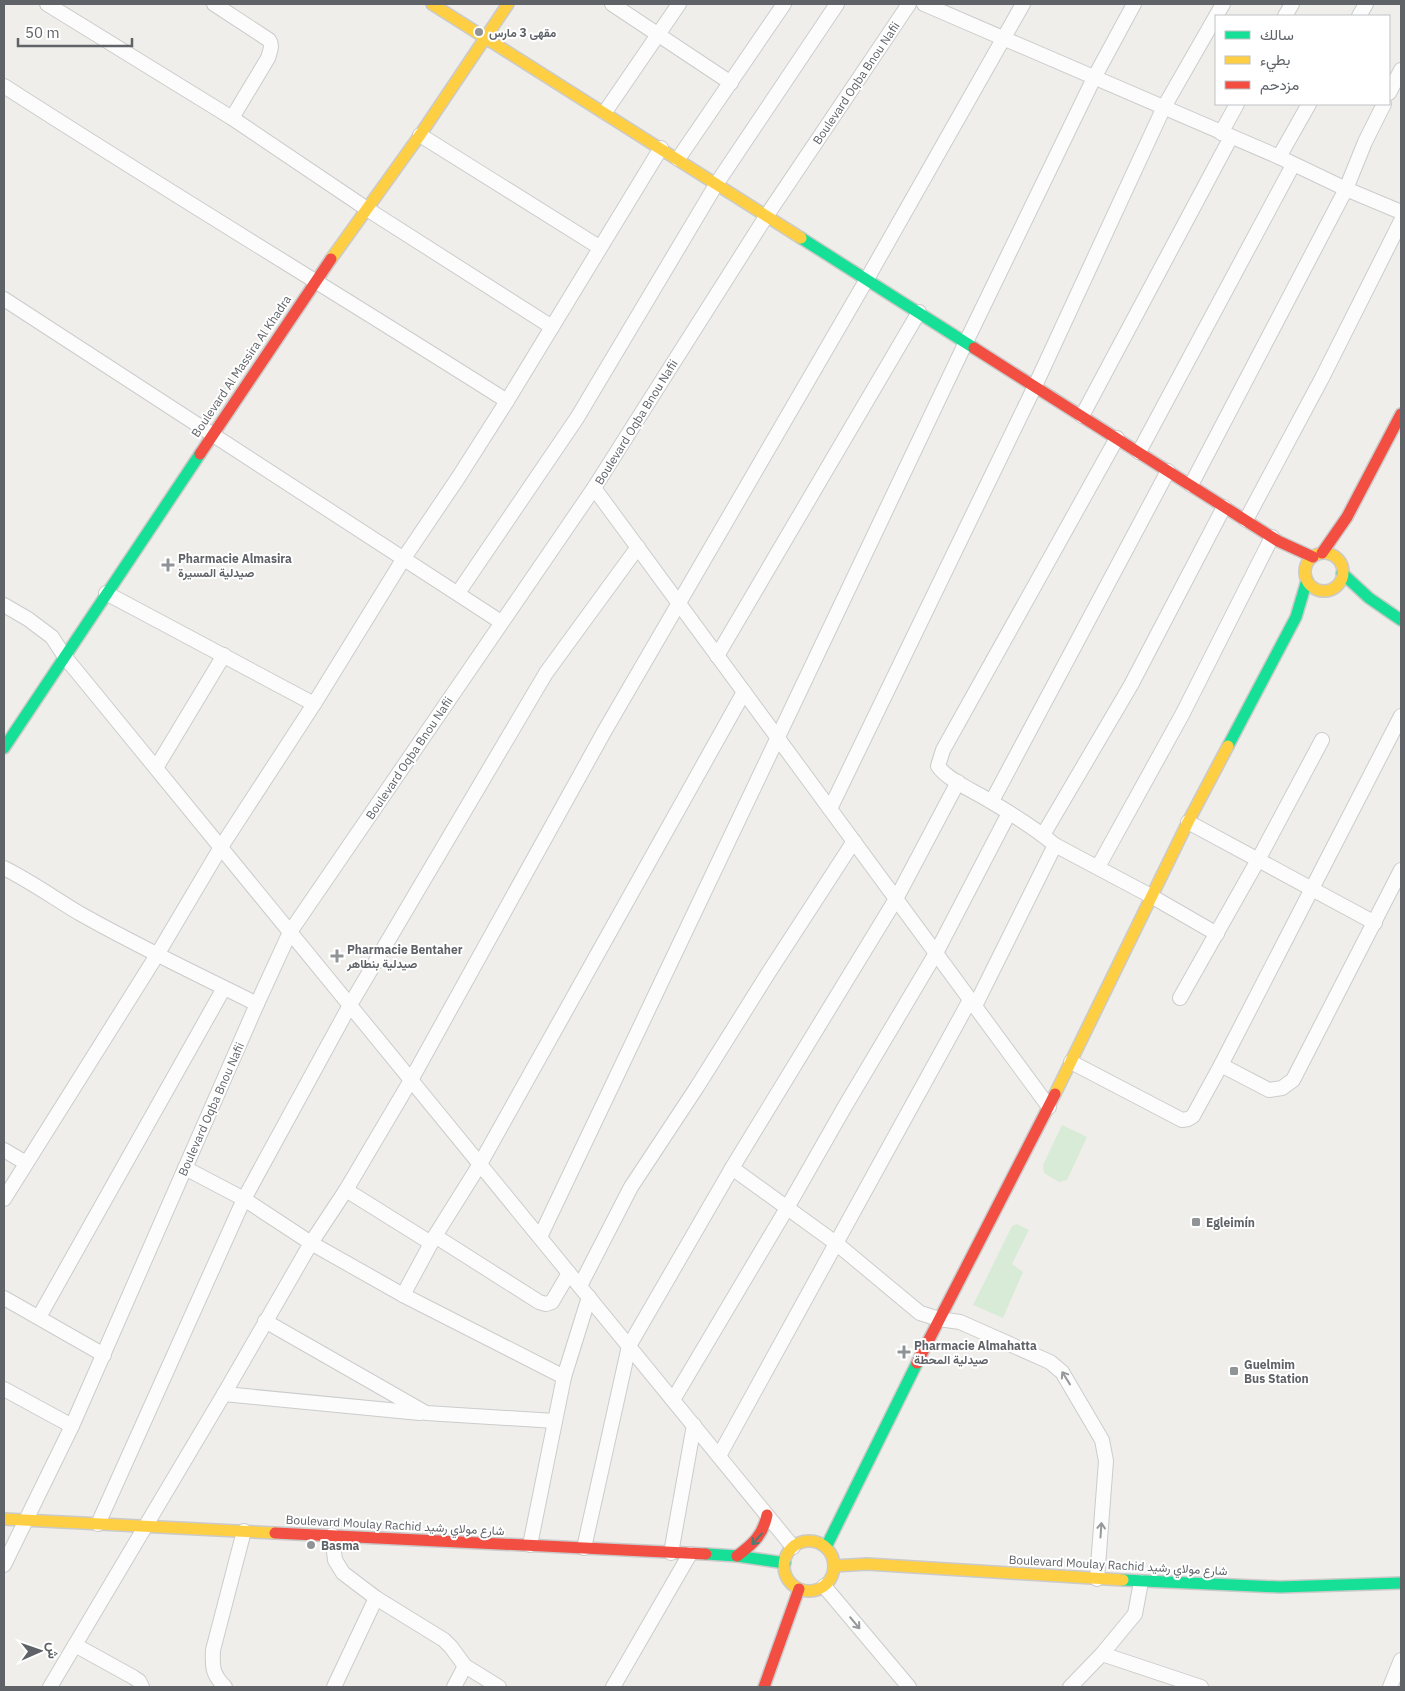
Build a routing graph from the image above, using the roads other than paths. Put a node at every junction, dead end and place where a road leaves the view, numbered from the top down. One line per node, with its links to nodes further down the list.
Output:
1 (47, 4): 33 (street)
2 (214, 4): 33 (street)
3 (432, 4): 21 (street)
4 (508, 4): 21 (street, Boulevard Al Massira Al Khadra)
5 (612, 4): 20 (street)
6 (679, 4): 20 (street)
7 (784, 4): 25 (street)
8 (837, 4): 40 (street)
9 (909, 4): 44 (street, Boulevard Oqba Bnou Nafii)
10 (924, 4): 22 (street)
11 (1023, 4): 22 (street)
12 (1134, 4): 24 (street)
13 (1223, 4): 16 (street)
14 (1292, 4): 17 (street)
15 (1366, 4): 18 (street)
16 (1217, 15)
17 (1286, 15)
18 (1360, 15)
19 (1215, 18): 31 (street)
20 (658, 34): 25 (street); 32 (street)
21 (485, 38): 32 (street); 34 (street, Boulevard Al Massira Al Khadra)
22 (1002, 39): 24 (street); 47 (street)
23 (1401, 70): 27 (street)
24 (1094, 78): 31 (street); 52 (street)
25 (731, 83): 38 (street)
26 (4, 86): 48 (street)
27 (1390, 92)
28 (1237, 105): 35 (street)
29 (1308, 105): 37 (street)
30 (1384, 105): 41 (street)
31 (1164, 107): 35 (street); 53 (street)
32 (604, 112): 36 (street)
33 (232, 118): 42 (street)
34 (420, 135): 42 (street, Boulevard Al Massira Al Khadra); 46 (street)
35 (1226, 135): 37 (street); 56 (street)
36 (661, 148): 38 (street); 46 (street)
37 (1279, 157): 39 (street)
38 (678, 159): 40 (street)
39 (1293, 165): 41 (street); 59 (street)
40 (717, 184): 44 (street); 76 (street)
41 (1346, 189): 43 (street); 61 (street)
42 (367, 210): 48 (street, Boulevard Al Massira Al Khadra); 51 (street)
43 (1401, 212)
44 (767, 215): 47 (street); 62 (street, Boulevard Oqba Bnou Nafii)
45 (1401, 222): 65 (street)
46 (599, 247): 51 (street)
47 (866, 279): 50 (street); 78 (street)
48 (316, 280): 54 (street); 57 (street, Boulevard Al Massira Al Khadra)
49 (4, 299): 57 (street)
50 (919, 312): 52 (street); 84 (street)
51 (552, 327): 54 (street)
52 (966, 342): 53 (street); 89 (street)
53 (1035, 386): 56 (street); 95 (street)
54 (507, 401): 70 (street)
55 (1401, 414): 64 (street)
56 (1082, 416): 58 (street)
57 (212, 435): 70 (street); 75 (street, Boulevard Al Massira Al Khadra)
58 (1117, 438): 59 (street); 93 (street)
59 (1139, 452): 60 (street)
60 (1168, 471): 61 (street); 94 (street)
61 (1191, 485): 63 (street)
62 (594, 488): 67 (street); 82 (street, Boulevard Oqba Bnou Nafii)
63 (1224, 507): 65 (street); 98 (street)
64 (1347, 517): 68 (street); 69 (street)
65 (1246, 520): 66 (street)
66 (1275, 539): 69 (street); 72 (street); 103 (street)
67 (638, 547): 78 (street); 118 (street)
68 (1340, 552): 69 (street); 71 (street)
69 (1318, 555): 72 (street)
70 (404, 558): 76 (street); 87 (street)
71 (1342, 573): 73 (street); 77 (street)
72 (1306, 576): 74 (street); 80 (street)
73 (1334, 588): 74 (street); 77 (street)
74 (1321, 590): 80 (street)
75 (106, 593): 83 (street); 85 (street, Boulevard Al Massira Al Khadra)
76 (458, 593): 82 (street)
77 (1370, 598): 81 (street)
78 (679, 604): 84 (street); 121 (street)
79 (4, 605): 85 (street)
80 (1296, 616): 97 (street)
81 (1401, 620)
82 (501, 622): 110 (street, Boulevard Oqba Bnou Nafii)
83 (224, 655): 87 (street); 92 (street)
84 (717, 656): 86 (street)
85 (65, 657): 91 (street, Boulevard Al Massira Al Khadra); 92 (street)
86 (744, 692): 89 (street); 125 (street)
87 (314, 704): 101 (street)
88 (1401, 716): 106 (street)
89 (778, 738): 95 (street); 132 (street)
90 (1322, 740): 102 (street)
91 (4, 748)
92 (156, 768): 101 (street)
93 (958, 782): 94 (street); 108 (street)
94 (992, 801): 96 (street)
95 (830, 809): 99 (street)
96 (1010, 814): 98 (street); 112 (street)
97 (1188, 822): 102 (street); 107 (street)
98 (1043, 835): 100 (street)
99 (854, 841): 108 (street); 137 (street)
100 (1055, 845): 103 (street); 116 (street)
101 (221, 848): 110 (street); 113 (street)
102 (1258, 860): 106 (street); 111 (street)
103 (1098, 867): 107 (street)
104 (4, 868): 113 (street)
105 (1401, 870): 109 (street)
106 (1312, 889): 109 (street); 120 (street)
107 (1151, 896): 111 (street); 119 (street)
108 (896, 899): 112 (street); 127 (street)
109 (1374, 923): 120 (street)
110 (290, 932): 117 (street, Boulevard Oqba Bnou Nafii); 118 (street)
111 (1217, 934): 115 (street)
112 (936, 953): 116 (street); 131 (street)
113 (157, 955): 114 (street); 124 (street)
114 (224, 988): 117 (street); 141 (street)
115 (1180, 998)
116 (973, 1003): 122 (street); 135 (street)
117 (257, 1004): 126 (street, Boulevard Oqba Bnou Nafii)
118 (350, 1005): 121 (street); 130 (street)
119 (1071, 1062): 120 (street); 122 (street)
120 (1220, 1065)
121 (411, 1080): 125 (street); 128 (street)
122 (1049, 1107): 142 (street)
123 (4, 1150): 124 (street)
124 (26, 1163): 129 (street)
125 (480, 1164): 132 (street); 133 (street)
126 (184, 1168): 130 (street); 145 (street, Boulevard Oqba Bnou Nafii)
127 (732, 1168): 131 (street); 144 (street)
128 (346, 1190): 133 (street); 134 (street)
129 (4, 1199)
130 (244, 1199): 134 (street); 158 (street)
131 (787, 1208): 135 (street); 149 (street)
132 (540, 1237): 136 (street)
133 (433, 1239): 136 (street); 138 (street)
134 (311, 1243): 138 (street); 143 (street)
135 (837, 1244): 142 (street); 154 (street)
136 (569, 1273): 137 (street)
137 (580, 1286): 139 (street)
138 (403, 1295): 146 (street)
139 (589, 1297): 144 (street); 146 (street)
140 (4, 1298): 141 (street)
141 (39, 1317): 145 (street)
142 (939, 1319): 164 (street); 172 (street, one-way to 142)
143 (265, 1321): 148 (street); 150 (street)
144 (629, 1346): 149 (street); 165 (street)
145 (104, 1355): 153 (street, Boulevard Oqba Bnou Nafii)
146 (564, 1377): 151 (street)
147 (4, 1389): 153 (street)
148 (224, 1394): 150 (street); 159 (street)
149 (673, 1400): 152 (street)
150 (426, 1413): 151 (street)
151 (555, 1421): 162 (street)
152 (694, 1425): 154 (street); 166 (street)
153 (72, 1426): 157 (street, Boulevard Oqba Bnou Nafii)
154 (719, 1456): 155 (street)
155 (768, 1515): 163 (street); 168 (street, one-way to 168)
156 (4, 1519): 157 (street, Boulevard Moulay Rachid شارع مولاي رشيد)
157 (25, 1520): 158 (street, Boulevard Moulay Rachid شارع مولاي رشيد); 170 (street, Boulevard Oqba Bnou Nafii)
158 (98, 1524): 159 (street, Boulevard Moulay Rachid شارع مولاي رشيد)
159 (146, 1526): 160 (street, Boulevard Moulay Rachid شارع مولاي رشيد); 178 (street)
160 (244, 1531): 161 (street, Boulevard Moulay Rachid شارع مولاي رشيد); 184 (street)
161 (332, 1536): 162 (street, Boulevard Moulay Rachid شارع مولاي رشيد); 177 (street)
162 (530, 1546): 165 (street, Boulevard Moulay Rachid شارع مولاي رشيد)
163 (793, 1547): 164 (street); 169 (street)
164 (826, 1547): 171 (street)
165 (584, 1548): 166 (street, Boulevard Moulay Rachid شارع مولاي رشيد)
166 (671, 1553): 167 (street, Boulevard Moulay Rachid شارع مولاي رشيد)
167 (690, 1554): 168 (street, Boulevard Moulay Rachid شارع مولاي رشيد); 188 (street)
168 (737, 1556): 169 (street, Boulevard Moulay Rachid شارع مولاي رشيد)
169 (785, 1563): 176 (street)
170 (4, 1565)
171 (834, 1566): 172 (street, Boulevard Moulay Rachid شارع مولاي رشيد); 175 (street)
172 (1098, 1579): 173 (street, Boulevard Moulay Rachid شارع مولاي رشيد)
173 (1141, 1582): 174 (street, Boulevard Moulay Rachid شارع مولاي رشيد); 179 (street)
174 (1401, 1584)
175 (824, 1586): 176 (street); 190 (street, one-way to 190)
176 (799, 1589): 189 (street)
177 (376, 1598): 181 (street); 185 (street)
178 (75, 1646): 182 (street); 183 (street)
179 (1102, 1654): 191 (street); 192 (street)
180 (1401, 1660): 193 (street)
181 (465, 1666): 186 (street); 187 (street)
182 (50, 1687)
183 (142, 1687)
184 (225, 1687)
185 (334, 1687)
186 (454, 1687)
187 (499, 1687)
188 (613, 1687)
189 (764, 1687)
190 (909, 1687)
191 (1070, 1687)
192 (1201, 1687)
193 (1390, 1687)

